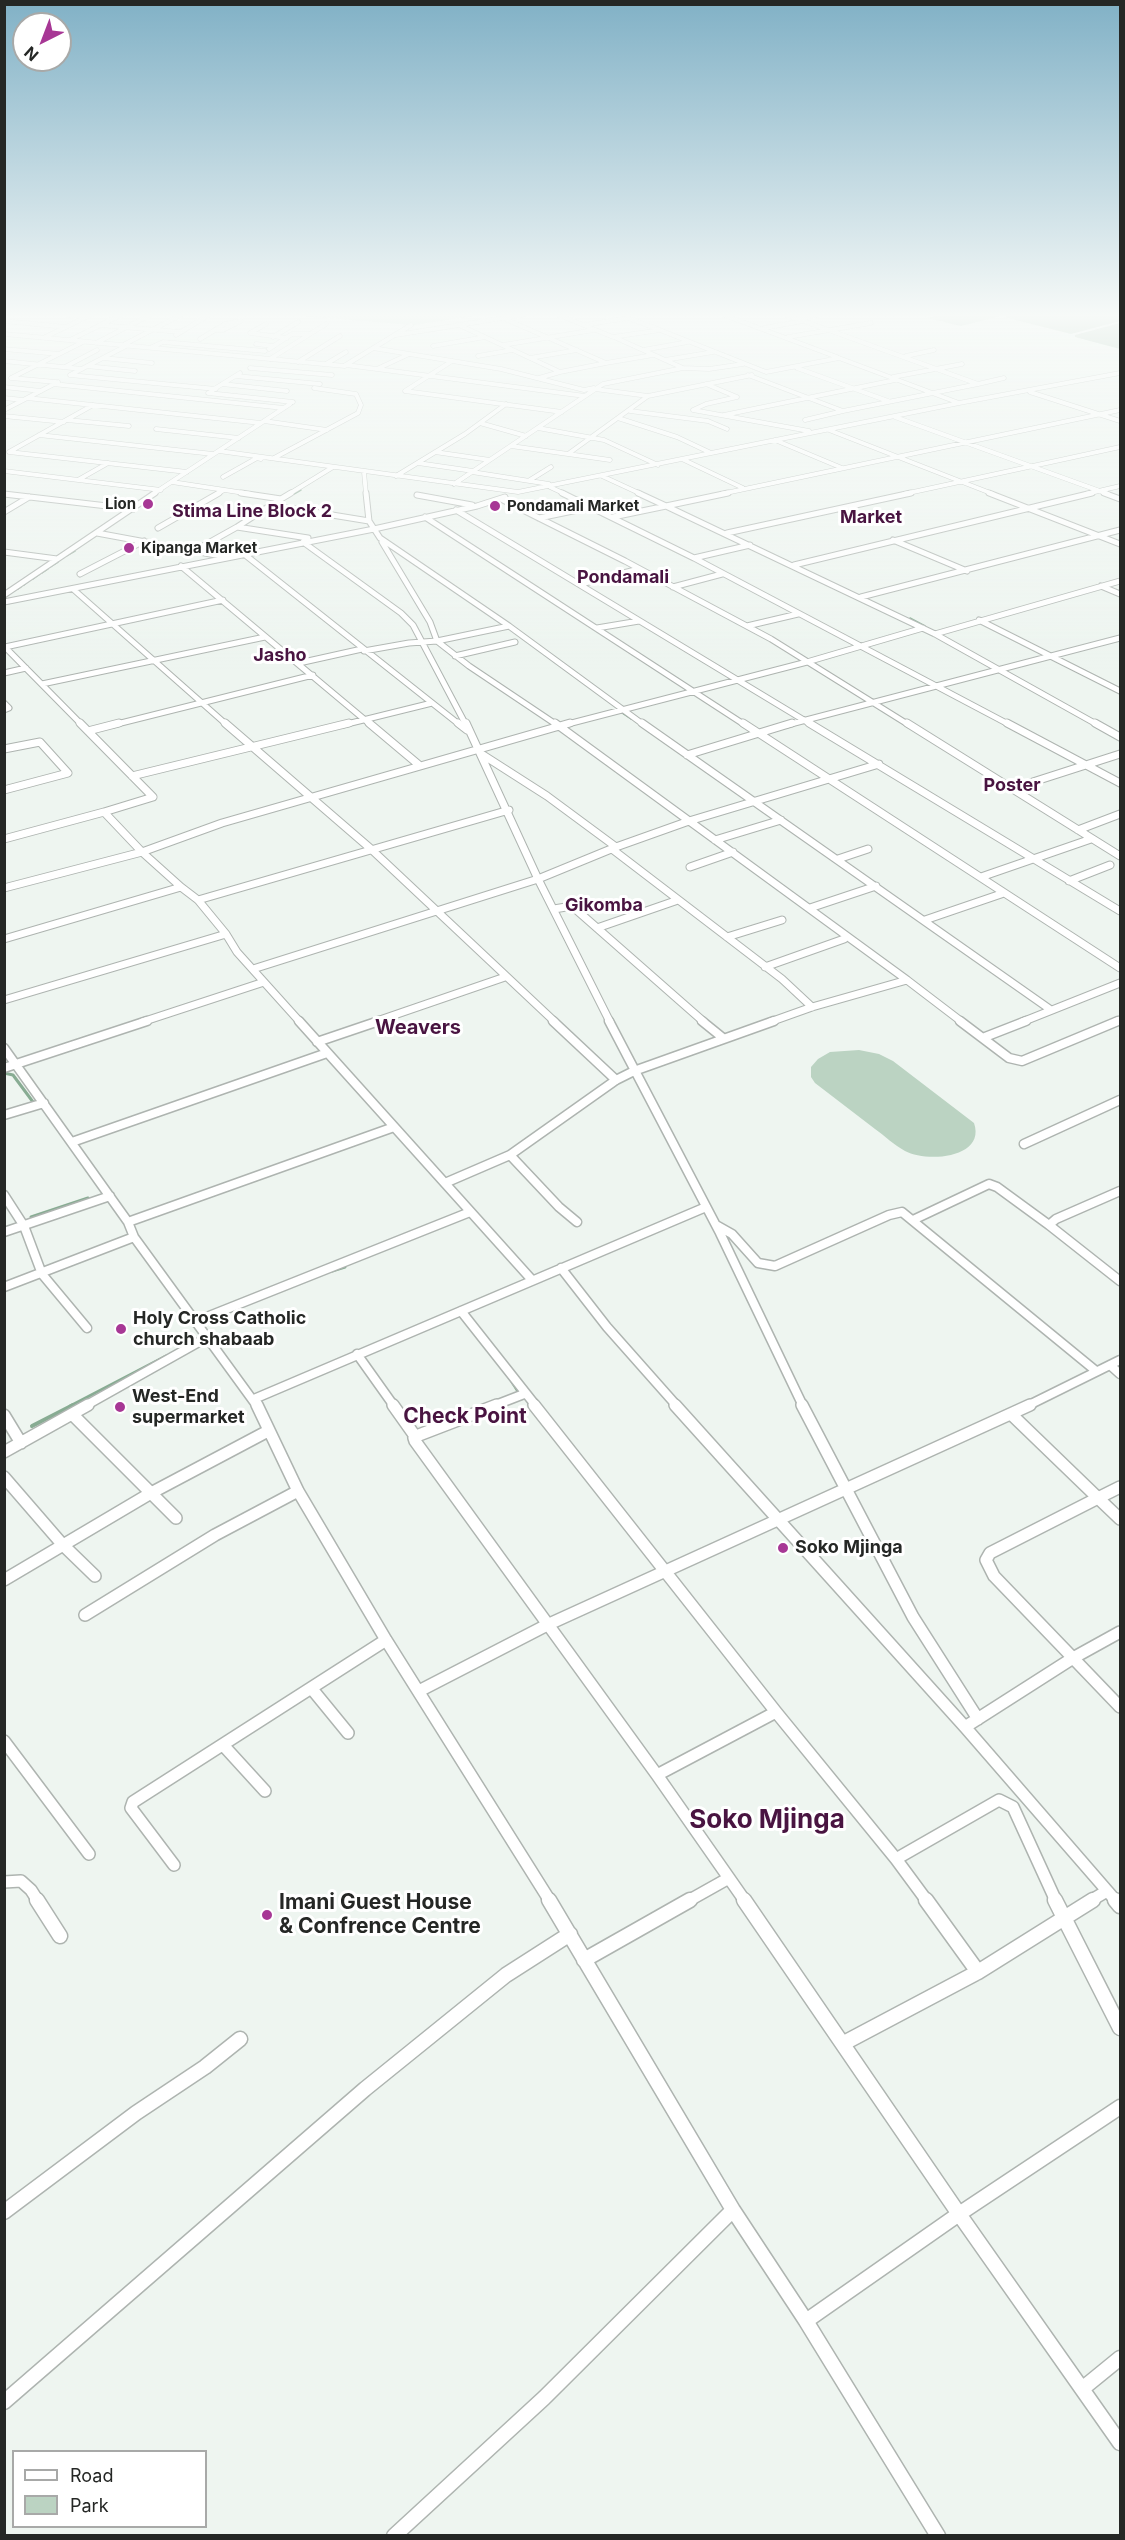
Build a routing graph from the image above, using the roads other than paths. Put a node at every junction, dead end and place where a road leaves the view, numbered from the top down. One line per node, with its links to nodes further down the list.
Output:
1 (42, 434): 15 (street)
2 (198, 434): 18 (street)
3 (245, 434): 18 (street)
4 (320, 434): 30 (street)
5 (464, 434): 24 (street)
6 (517, 434): 16 (street)
7 (530, 434): 16 (street)
8 (571, 434): 17 (street)
9 (596, 434): 17 (street)
10 (666, 434): 26 (street)
11 (807, 434): 19 (street)
12 (838, 434): 29 (street)
13 (943, 434): 20 (street)
14 (1007, 434): 20 (street)
15 (39, 435): 25 (street); 27 (street)
16 (526, 436): 21 (street)
17 (591, 437): 28 (street); 36 (street)
18 (239, 438): 23 (street)
19 (774, 440): 26 (street); 40 (street)
20 (967, 442): 29 (street); 39 (street)
21 (511, 446): 28 (street); 32 (street)
22 (1120, 447): 39 (street)
23 (219, 451): 27 (street); 30 (street)
24 (435, 452): 32 (street); 35 (street)
25 (7, 453): 34 (street)
26 (711, 453): 31 (street)
27 (213, 454): 42 (street)
28 (568, 454): 33 (street)
29 (896, 457): 40 (street); 51 (street)
30 (271, 458): 37 (street); 47 (street)
31 (682, 459): 36 (street); 55 (street)
32 (490, 460): 44 (street)
33 (610, 460)
34 (108, 463): 42 (street); 48 (street)
35 (418, 463): 44 (street); 45 (street)
36 (658, 465): 46 (street)
37 (333, 467): 43 (street); 63 (street)
38 (551, 467): 49 (street)
39 (1037, 467): 51 (street); 58 (street)
40 (842, 468): 55 (street)
41 (4, 471): 48 (street)
42 (187, 472): 50 (street)
43 (364, 472): 45 (street); 77 (street)
44 (472, 472): 49 (street); 52 (street)
45 (396, 476): 52 (street)
46 (602, 476): 53 (street); 68 (street)
47 (223, 477)
48 (78, 480): 56 (street)
49 (530, 480): 53 (street)
50 (172, 482): 56 (street); 57 (street)
51 (965, 482): 70 (street); 83 (street)
52 (454, 484): 59 (street)
53 (553, 486): 59 (street); 69 (street)
54 (1120, 486): 58 (street)
55 (743, 488): 68 (street)
56 (160, 490): 71 (street)
57 (224, 490): 63 (street); 79 (street)
58 (1097, 491): 65 (street); 70 (street)
59 (513, 492): 64 (street)
60 (4, 494): 62 (street)
61 (417, 495): 67 (street)
62 (30, 497): 71 (street); 73 (street)
63 (281, 499): 66 (street)
64 (501, 499): 67 (street); 76 (street)
65 (1120, 499)
66 (271, 505): 77 (street); 78 (street)
67 (477, 506): 72 (street)
68 (666, 506): 75 (street); 83 (street)
69 (592, 507): 75 (street); 76 (street)
70 (1029, 508): 84 (street); 87 (street)
71 (133, 509): 82 (street)
72 (456, 510): 74 (street); 105 (street)
73 (4, 512)
74 (425, 517): 80 (street); 120 (street)
75 (613, 517): 96 (street)
76 (539, 518): 100 (street)
77 (369, 521): 80 (street)
78 (237, 526): 86 (street); 92 (street)
79 (159, 528)
80 (374, 529): 85 (street); 86 (street)
81 (1120, 530): 84 (street)
82 (97, 533): 88 (street); 97 (street)
83 (727, 533): 91 (street)
84 (1099, 535): 90 (street); 101 (street)
85 (380, 538): 118 (street); 125 (street)
86 (313, 539): 89 (street)
87 (893, 540): 98 (street); 101 (street)
88 (144, 541): 92 (street); 102 (street)
89 (303, 542): 94 (street); 126 (street)
90 (1120, 544)
91 (750, 545): 96 (street); 98 (street)
92 (194, 551): 95 (street)
93 (4, 552): 97 (street)
94 (244, 554): 95 (street); 130 (street)
95 (226, 557): 99 (street)
96 (694, 558): 103 (street)
97 (57, 559): 110 (street)
98 (794, 565): 111 (street)
99 (181, 566): 108 (street); 112 (street)
100 (639, 569): 105 (street); 107 (street)
101 (967, 571): 111 (street)
102 (80, 574)
103 (722, 574): 107 (street); 114 (street)
104 (1120, 580): 106 (street)
105 (581, 584): 116 (street)
106 (1101, 586): 109 (street); 115 (street)
107 (673, 587): 119 (street)
108 (73, 589): 113 (street); 117 (street)
109 (1120, 594)
110 (4, 595)
111 (861, 597): 121 (street)
112 (223, 600): 117 (street); 123 (street)
113 (4, 602)
114 (798, 614): 119 (street); 129 (street)
115 (979, 620): 122 (street); 132 (street)
116 (639, 621): 120 (street); 140 (street)
117 (113, 624): 128 (street); 133 (street)
118 (509, 626): 125 (street); 149 (street)
119 (747, 627): 134 (street)
120 (597, 628): 144 (street)
121 (923, 628): 122 (street); 129 (street)
122 (935, 634): 137 (street)
123 (265, 637): 133 (street); 135 (street)
124 (1120, 638): 132 (street)
125 (437, 640): 126 (street); 131 (street)
126 (423, 641): 130 (street); 155 (street)
127 (515, 642): 131 (street)
128 (5, 646): 136 (street)
129 (860, 647): 134 (street); 142 (street)
130 (363, 650): 135 (street); 147 (street)
131 (455, 656): 153 (street)
132 (1054, 657): 137 (street); 143 (street)
133 (152, 661): 141 (street); 146 (street)
134 (807, 662): 140 (street); 148 (street)
135 (299, 663): 139 (street)
136 (26, 668): 138 (street); 141 (street)
137 (1002, 671): 142 (street); 157 (street)
138 (4, 673)
139 (313, 675): 146 (street); 151 (street)
140 (738, 681): 144 (street); 152 (street)
141 (42, 684): 154 (street)
142 (937, 687): 148 (street); 165 (street)
143 (1120, 690)
144 (693, 692): 149 (street); 156 (street)
145 (4, 703): 150 (street)
146 (200, 703): 154 (street); 158 (street)
147 (432, 703): 151 (street); 155 (street)
148 (873, 703): 152 (street); 169 (street)
149 (622, 709): 153 (street); 162 (street)
150 (4, 710)
151 (366, 718): 158 (street); 164 (street)
152 (806, 719): 156 (street); 163 (street)
153 (559, 726): 160 (street); 177 (street)
154 (88, 731): 166 (street)
155 (471, 733): 160 (street)
156 (757, 734): 162 (street); 167 (street)
157 (1120, 737)
158 (254, 747): 166 (street); 171 (street)
159 (4, 749): 170 (street)
160 (480, 751): 164 (street); 173 (street); 182 (street)
161 (1120, 754): 165 (street)
162 (687, 755): 172 (street)
163 (879, 764): 167 (street); 189 (street)
164 (419, 765): 171 (street)
165 (1086, 765): 168 (street); 169 (street)
166 (132, 776): 174 (street)
167 (832, 780): 172 (street); 192 (street)
168 (1120, 783)
169 (1011, 789): 178 (street)
170 (4, 790)
171 (310, 796): 183 (street); 185 (street)
172 (755, 802): 176 (street); 177 (street)
173 (509, 810): 183 (street); 193 (street)
174 (104, 812): 179 (street); 185 (street)
175 (1120, 814): 178 (street)
176 (781, 820): 181 (street); 188 (street)
177 (689, 821): 181 (street); 182 (street)
178 (1078, 831): 180 (street)
179 (4, 839)
180 (1091, 839): 187 (street); 189 (street)
181 (715, 840): 186 (street)
182 (614, 848): 193 (street); 200 (street)
183 (371, 849): 199 (street); 204 (street)
184 (868, 849): 188 (street)
185 (142, 852): 196 (street); 197 (street)
186 (733, 852): 191 (street); 201 (street)
187 (1120, 856)
188 (838, 859): 195 (street)
189 (1035, 860): 192 (street); 194 (street)
190 (1110, 865): 194 (street)
191 (690, 867)
192 (981, 877): 198 (street)
193 (538, 879): 202 (street); 204 (street)
194 (1069, 880): 203 (street)
195 (876, 886): 201 (street); 206 (street)
196 (181, 887): 199 (street); 210 (street)
197 (4, 888)
198 (1004, 893): 206 (street); 213 (street)
199 (198, 900): 208 (street)
200 (678, 900): 207 (street); 209 (street)
201 (810, 908): 216 (street)
202 (554, 909): 207 (street); 229 (street)
203 (1120, 911)
204 (436, 912): 214 (street); 215 (street)
205 (782, 920): 209 (street)
206 (925, 920): 221 (street)
207 (597, 928): 224 (street)
208 (226, 934): 214 (street); 219 (street)
209 (726, 937): 212 (street)
210 (4, 939)
211 (844, 939): 212 (street)
212 (765, 967): 220 (street)
213 (1120, 968)
214 (253, 969): 217 (street)
215 (505, 977): 225 (street); 230 (street)
216 (907, 980): 220 (street); 223 (street)
217 (264, 982): 225 (street); 228 (street)
218 (1120, 983): 221 (street)
219 (4, 1000)
220 (812, 1007): 224 (street)
221 (1052, 1010): 223 (street)
222 (1120, 1020): 223 (street)
223 (985, 1037)
224 (723, 1038): 229 (street)
225 (317, 1042): 227 (street)
226 (4, 1048): 228 (street)
227 (327, 1053): 234 (street); 235 (street)
228 (10, 1067): 232 (street)
229 (634, 1071): 230 (street); 242 (street)
230 (616, 1080): 237 (street)
231 (1120, 1100): 236 (street)
232 (44, 1103): 233 (street); 235 (street)
233 (4, 1115)
234 (394, 1127): 238 (street); 245 (street)
235 (72, 1142): 241 (street)
236 (1024, 1144)
237 (510, 1155): 238 (street); 246 (street)
238 (445, 1183): 243 (street)
239 (1120, 1191): 248 (street)
240 (4, 1195): 249 (street)
241 (110, 1196): 245 (street); 249 (street)
242 (706, 1207): 247 (street); 252 (street)
243 (470, 1212): 254 (street); 258 (street)
244 (914, 1220): 247 (street); 248 (street); 264 (street)
245 (129, 1222): 251 (street)
246 (577, 1222)
247 (716, 1225): 277 (street)
248 (1049, 1225): 255 (street)
249 (24, 1226): 250 (street); 253 (street)
250 (4, 1232)
251 (134, 1237): 253 (street); 258 (street)
252 (561, 1268): 254 (street); 282 (street)
253 (42, 1274): 256 (street); 259 (street)
254 (532, 1280): 257 (street)
255 (1120, 1281)
256 (4, 1287)
257 (461, 1311): 261 (street); 266 (street)
258 (194, 1322): 260 (street)
259 (87, 1328)
260 (206, 1338): 267 (street); 268 (street)
261 (357, 1354): 267 (street); 272 (street)
262 (1120, 1360): 263 (street)
263 (1110, 1365): 264 (street); 265 (street)
264 (1096, 1371): 269 (street)
265 (1120, 1374)
266 (524, 1394): 272 (street); 285 (street)
267 (254, 1399): 271 (street)
268 (72, 1414): 273 (street); 279 (street)
269 (1011, 1414): 277 (street); 280 (street)
270 (4, 1415): 273 (street)
271 (268, 1431): 278 (street); 279 (street)
272 (415, 1436): 289 (street)
273 (21, 1443): 274 (street)
274 (4, 1452)
275 (4, 1477): 284 (street)
276 (1120, 1487): 280 (street)
277 (844, 1490): 282 (street); 297 (street)
278 (298, 1491): 288 (street); 291 (street)
279 (151, 1493): 281 (street); 284 (street)
280 (1098, 1498): 283 (street); 292 (street)
281 (176, 1518)
282 (776, 1519): 285 (street); 298 (street)
283 (1120, 1519)
284 (62, 1544): 286 (street); 287 (street)
285 (666, 1571): 289 (street); 296 (street)
286 (94, 1576)
287 (4, 1580)
288 (85, 1615)
289 (547, 1625): 294 (street); 302 (street)
290 (1120, 1632): 292 (street)
291 (386, 1640): 293 (street); 294 (street)
292 (1073, 1658): 295 (street); 297 (street)
293 (312, 1689): 299 (street); 301 (street)
294 (419, 1691): 312 (street)
295 (1120, 1707)
296 (776, 1712): 302 (street); 305 (street)
297 (978, 1719): 298 (street)
298 (964, 1727): 309 (street)
299 (348, 1733)
300 (4, 1741): 304 (street)
301 (223, 1744): 303 (street); 306 (street)
302 (657, 1775): 307 (street)
303 (265, 1791)
304 (89, 1854)
305 (896, 1859): 311 (street); 315 (street)
306 (174, 1865)
307 (729, 1878): 314 (street); 318 (street)
308 (4, 1882): 313 (street)
309 (1107, 1891): 310 (street); 311 (street)
310 (1120, 1906)
311 (1063, 1917): 315 (street); 316 (street)
312 (570, 1934): 314 (street); 326 (street)
313 (60, 1936)
314 (584, 1960): 320 (street)
315 (978, 1972): 318 (street)
316 (1120, 2028)
317 (240, 2039): 321 (street)
318 (844, 2043): 322 (street)
319 (1120, 2107): 322 (street)
320 (733, 2210): 323 (street); 328 (street)
321 (4, 2212)
322 (958, 2214): 323 (street); 325 (street)
323 (806, 2321): 329 (street)
324 (1120, 2358): 325 (street)
325 (1082, 2389): 327 (street)
326 (4, 2402)
327 (1120, 2443)
328 (394, 2535)
329 (938, 2535)

